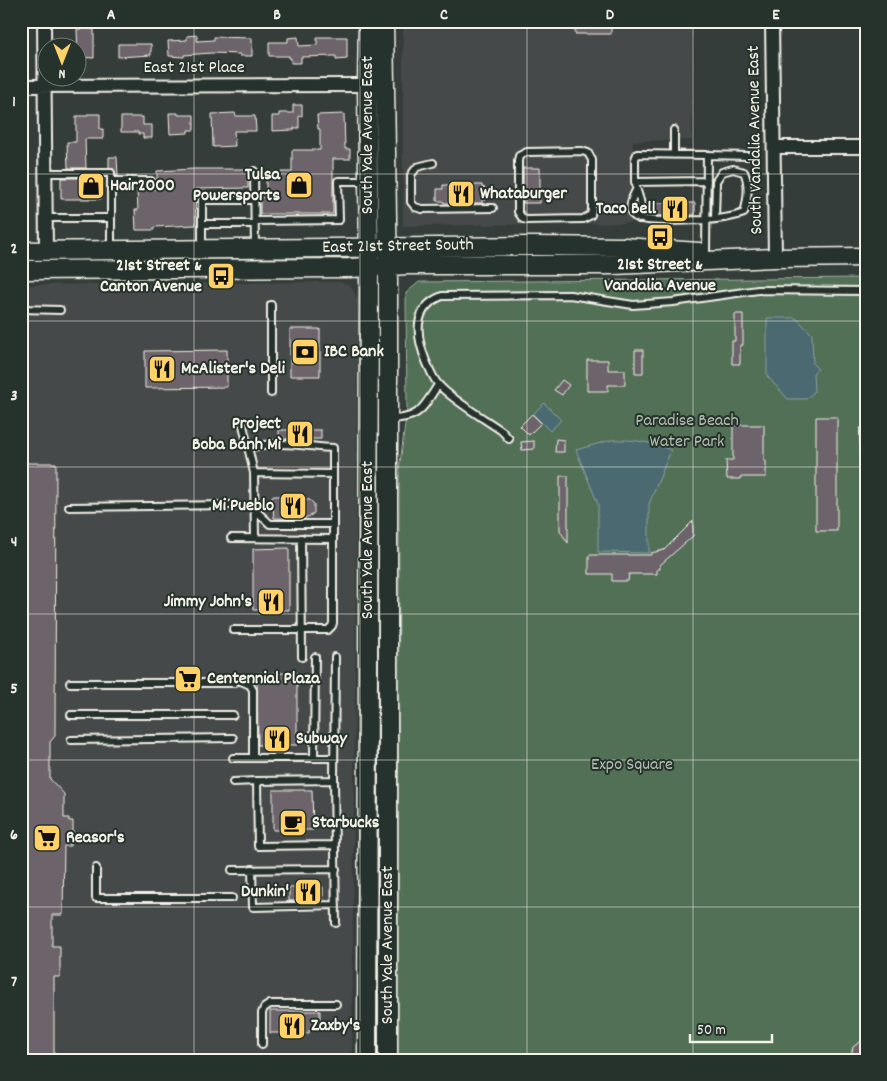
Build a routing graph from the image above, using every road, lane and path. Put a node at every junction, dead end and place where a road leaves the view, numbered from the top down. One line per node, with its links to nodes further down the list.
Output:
1 (44, 21): 5 (street)
2 (368, 21): 9 (main road, South Yale Avenue East)
3 (384, 21): 36 (main road, South Yale Avenue East)
4 (772, 21): 12 (street, South Vandalia Avenue East)
5 (44, 38)
6 (21, 86): 7 (street, East 21st Place)
7 (38, 86)
8 (88, 86): 9 (street, East 21st Place)
9 (366, 86): 23 (main road, South Yale Avenue East)
10 (44, 88): 20 (street)
11 (674, 130): 15 (lane)
12 (774, 147): 13 (street); 45 (street, South Vandalia Avenue East)
13 (866, 147)
14 (582, 151): 14 (lane)
15 (674, 155): 16 (lane); 25 (lane)
16 (707, 155): 17 (lane); 24 (lane)
17 (749, 156)
18 (433, 163): 28 (lane)
19 (254, 171): 27 (lane)
20 (44, 173): 21 (lane); 29 (street)
21 (111, 181): 22 (lane); 30 (lane)
22 (150, 181)
23 (368, 181): 34 (lane); 37 (main road, South Yale Avenue East)
24 (707, 181): 25 (lane); 33 (lane)
25 (635, 182): 26 (lane)
26 (636, 190): 31 (lane); 31 (lane)
27 (254, 200): 34 (lane); 35 (lane)
28 (493, 208)
29 (45, 218): 30 (lane); 41 (street)
30 (111, 218): 42 (lane)
31 (639, 219): 33 (lane)
32 (715, 219): 32 (lane); 33 (lane)
33 (706, 220): 43 (lane)
34 (255, 223): 35 (lane); 38 (lane)
35 (202, 224): 39 (lane)
36 (388, 247): 37 (main road, East 21st Street South); 43 (main road, East 21st Street South); 46 (main road, South Yale Avenue East)
37 (369, 248): 38 (main road, East 21st Street South); 47 (main road, South Yale Avenue East)
38 (255, 249): 39 (main road, East 21st Street South)
39 (202, 250): 42 (main road, East 21st Street South)
40 (21, 251): 41 (main road, East 21st Street South)
41 (46, 251): 42 (main road, East 21st Street South); 48 (main road)
42 (111, 251)
43 (706, 252): 45 (main road, East 21st Street South)
44 (866, 257): 45 (main road, East 21st Street South)
45 (775, 258): 46 (main road, East 21st Street South)
46 (388, 266): 47 (main road, East 21st Street South); 56 (main road, South Yale Avenue East)
47 (369, 267): 48 (main road, East 21st Street South); 77 (main road, South Yale Avenue East)
48 (56, 269): 49 (main road, East 21st Street South)
49 (21, 270)
50 (866, 291): 54 (lane)
51 (271, 306): 55 (lane)
52 (21, 309): 53 (lane)
53 (60, 310)
54 (438, 385): 56 (lane); 59 (lane)
55 (271, 392)
56 (388, 419): 78 (main road, South Yale Avenue East)
57 (243, 424): 60 (lane)
58 (866, 430): 63 (lane)
59 (508, 439)
60 (248, 448): 61 (lane); 62 (lane)
61 (254, 473): 62 (lane); 66 (lane)
62 (333, 474): 67 (lane)
63 (866, 486)
64 (231, 505): 65 (lane)
65 (69, 507)
66 (254, 509): 67 (lane); 69 (lane)
67 (333, 524): 71 (lane)
68 (231, 538): 69 (lane)
69 (254, 538): 70 (lane)
70 (301, 538): 71 (lane); 73 (lane)
71 (333, 539): 73 (lane)
72 (233, 630): 73 (lane)
73 (302, 630): 74 (lane)
74 (302, 657)
75 (315, 657): 86 (lane)
76 (335, 657): 87 (lane)
77 (367, 662): 78 (main road); 91 (main road, South Yale Avenue East)
78 (388, 662): 92 (main road, South Yale Avenue East)
79 (70, 683): 85 (lane)
80 (71, 715): 81 (lane)
81 (234, 715)
82 (233, 738): 83 (lane)
83 (71, 740)
84 (233, 758): 85 (lane)
85 (253, 758): 86 (lane)
86 (314, 758): 87 (lane)
87 (334, 758): 88 (lane)
88 (334, 780): 89 (lane); 93 (lane)
89 (257, 781): 90 (lane); 93 (lane)
90 (233, 782)
91 (367, 810): 92 (main road); 101 (main road, South Yale Avenue East)
92 (388, 810): 102 (main road, South Yale Avenue East)
93 (335, 845): 95 (lane)
94 (96, 868): 98 (lane)
95 (336, 869): 97 (lane); 99 (lane)
96 (232, 870): 97 (lane)
97 (252, 870): 99 (lane)
98 (232, 898)
99 (336, 906): 100 (lane)
100 (336, 923)
101 (367, 923): 102 (main road); 105 (main road, South Yale Avenue East)
102 (388, 923): 106 (main road, South Yale Avenue East)
103 (336, 1004): 104 (lane)
104 (262, 1044)
105 (367, 1060)
106 (388, 1060)

